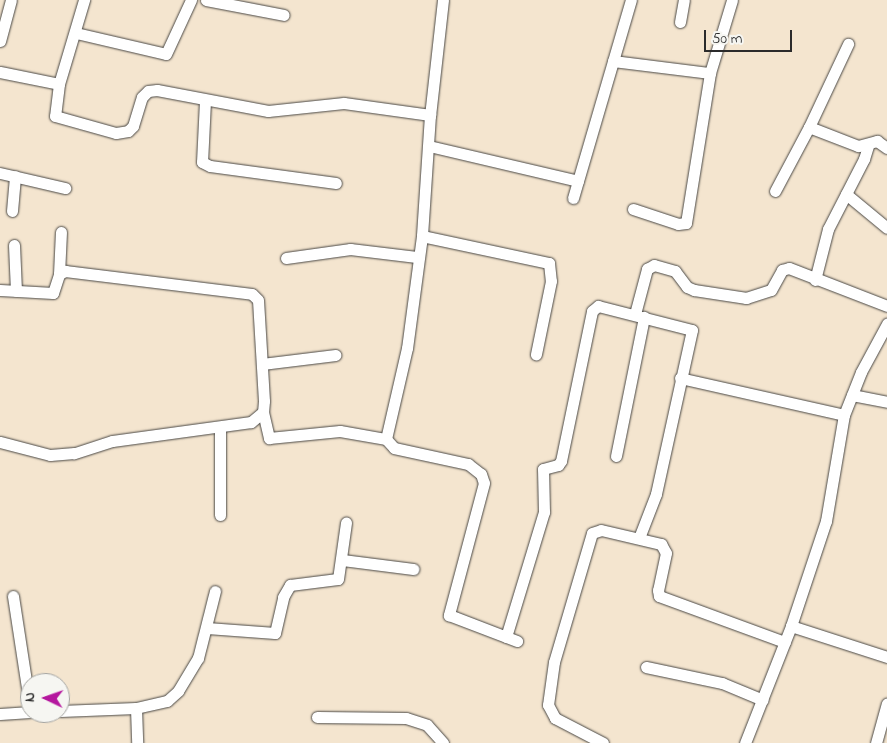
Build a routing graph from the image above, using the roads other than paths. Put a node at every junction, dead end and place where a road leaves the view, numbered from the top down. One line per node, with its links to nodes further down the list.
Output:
1 (11, 0): 12 (street)
2 (84, 0): 11 (street)
3 (191, 0): 11 (street)
4 (206, 0): 9 (street)
5 (443, 0): 19 (street)
6 (631, 0): 14 (street)
7 (684, 0): 10 (street)
8 (732, 0): 16 (street)
9 (284, 15)
10 (680, 22)
11 (76, 33): 17 (street)
12 (0, 41)
13 (848, 44): 20 (street)
14 (612, 62): 16 (street); 26 (street)
15 (0, 72): 17 (street)
16 (710, 73): 32 (street)
17 (59, 84): 18 (street)
18 (205, 101): 19 (street); 27 (street)
19 (430, 115): 21 (street)
20 (809, 127): 22 (street); 29 (street)
21 (429, 146): 26 (street); 36 (street)
22 (868, 146): 23 (street); 30 (street)
23 (887, 148)
24 (0, 173): 25 (street)
25 (14, 176): 28 (street); 33 (street)
26 (578, 181): 31 (street)
27 (336, 183)
28 (65, 188)
29 (775, 191)
30 (846, 194): 34 (street); 41 (street)
31 (573, 198)
32 (633, 209)
33 (12, 211)
34 (887, 228)
35 (61, 232): 40 (street)
36 (422, 236): 38 (street); 47 (street)
37 (14, 245): 43 (street)
38 (417, 257): 39 (street); 56 (street)
39 (286, 258)
40 (59, 274): 43 (street); 49 (street)
41 (815, 280): 44 (street); 45 (street)
42 (0, 290): 43 (street)
43 (16, 291)
44 (887, 306)
45 (640, 315): 50 (street); 56 (street); 58 (street)
46 (887, 324): 51 (street)
47 (536, 354)
48 (335, 355): 49 (street)
49 (262, 364): 53 (street)
50 (680, 378): 54 (street); 61 (street)
51 (852, 395): 52 (street); 54 (street)
52 (887, 402)
53 (263, 412): 55 (street); 56 (street)
54 (844, 415): 66 (street)
55 (220, 428): 57 (street); 59 (street)
56 (386, 438)
57 (0, 442)
58 (616, 456)
59 (220, 515)
60 (346, 523): 62 (street)
61 (639, 538): 68 (street); 81 (street)
62 (342, 560): 63 (street); 67 (street)
63 (413, 569)
64 (214, 591): 67 (street)
65 (13, 596): 71 (street)
66 (791, 626): 68 (street); 69 (street)
67 (207, 628): 74 (street)
68 (785, 642): 72 (street)
69 (887, 657)
70 (646, 667): 72 (street)
71 (25, 673)
72 (764, 700): 82 (street)
73 (887, 703): 83 (street)
74 (136, 708): 75 (street); 79 (street)
75 (70, 711)
76 (20, 713): 77 (street)
77 (0, 714)
78 (317, 717): 80 (street)
79 (137, 743)
80 (443, 743)
81 (603, 743)
82 (745, 743)
83 (876, 743)

